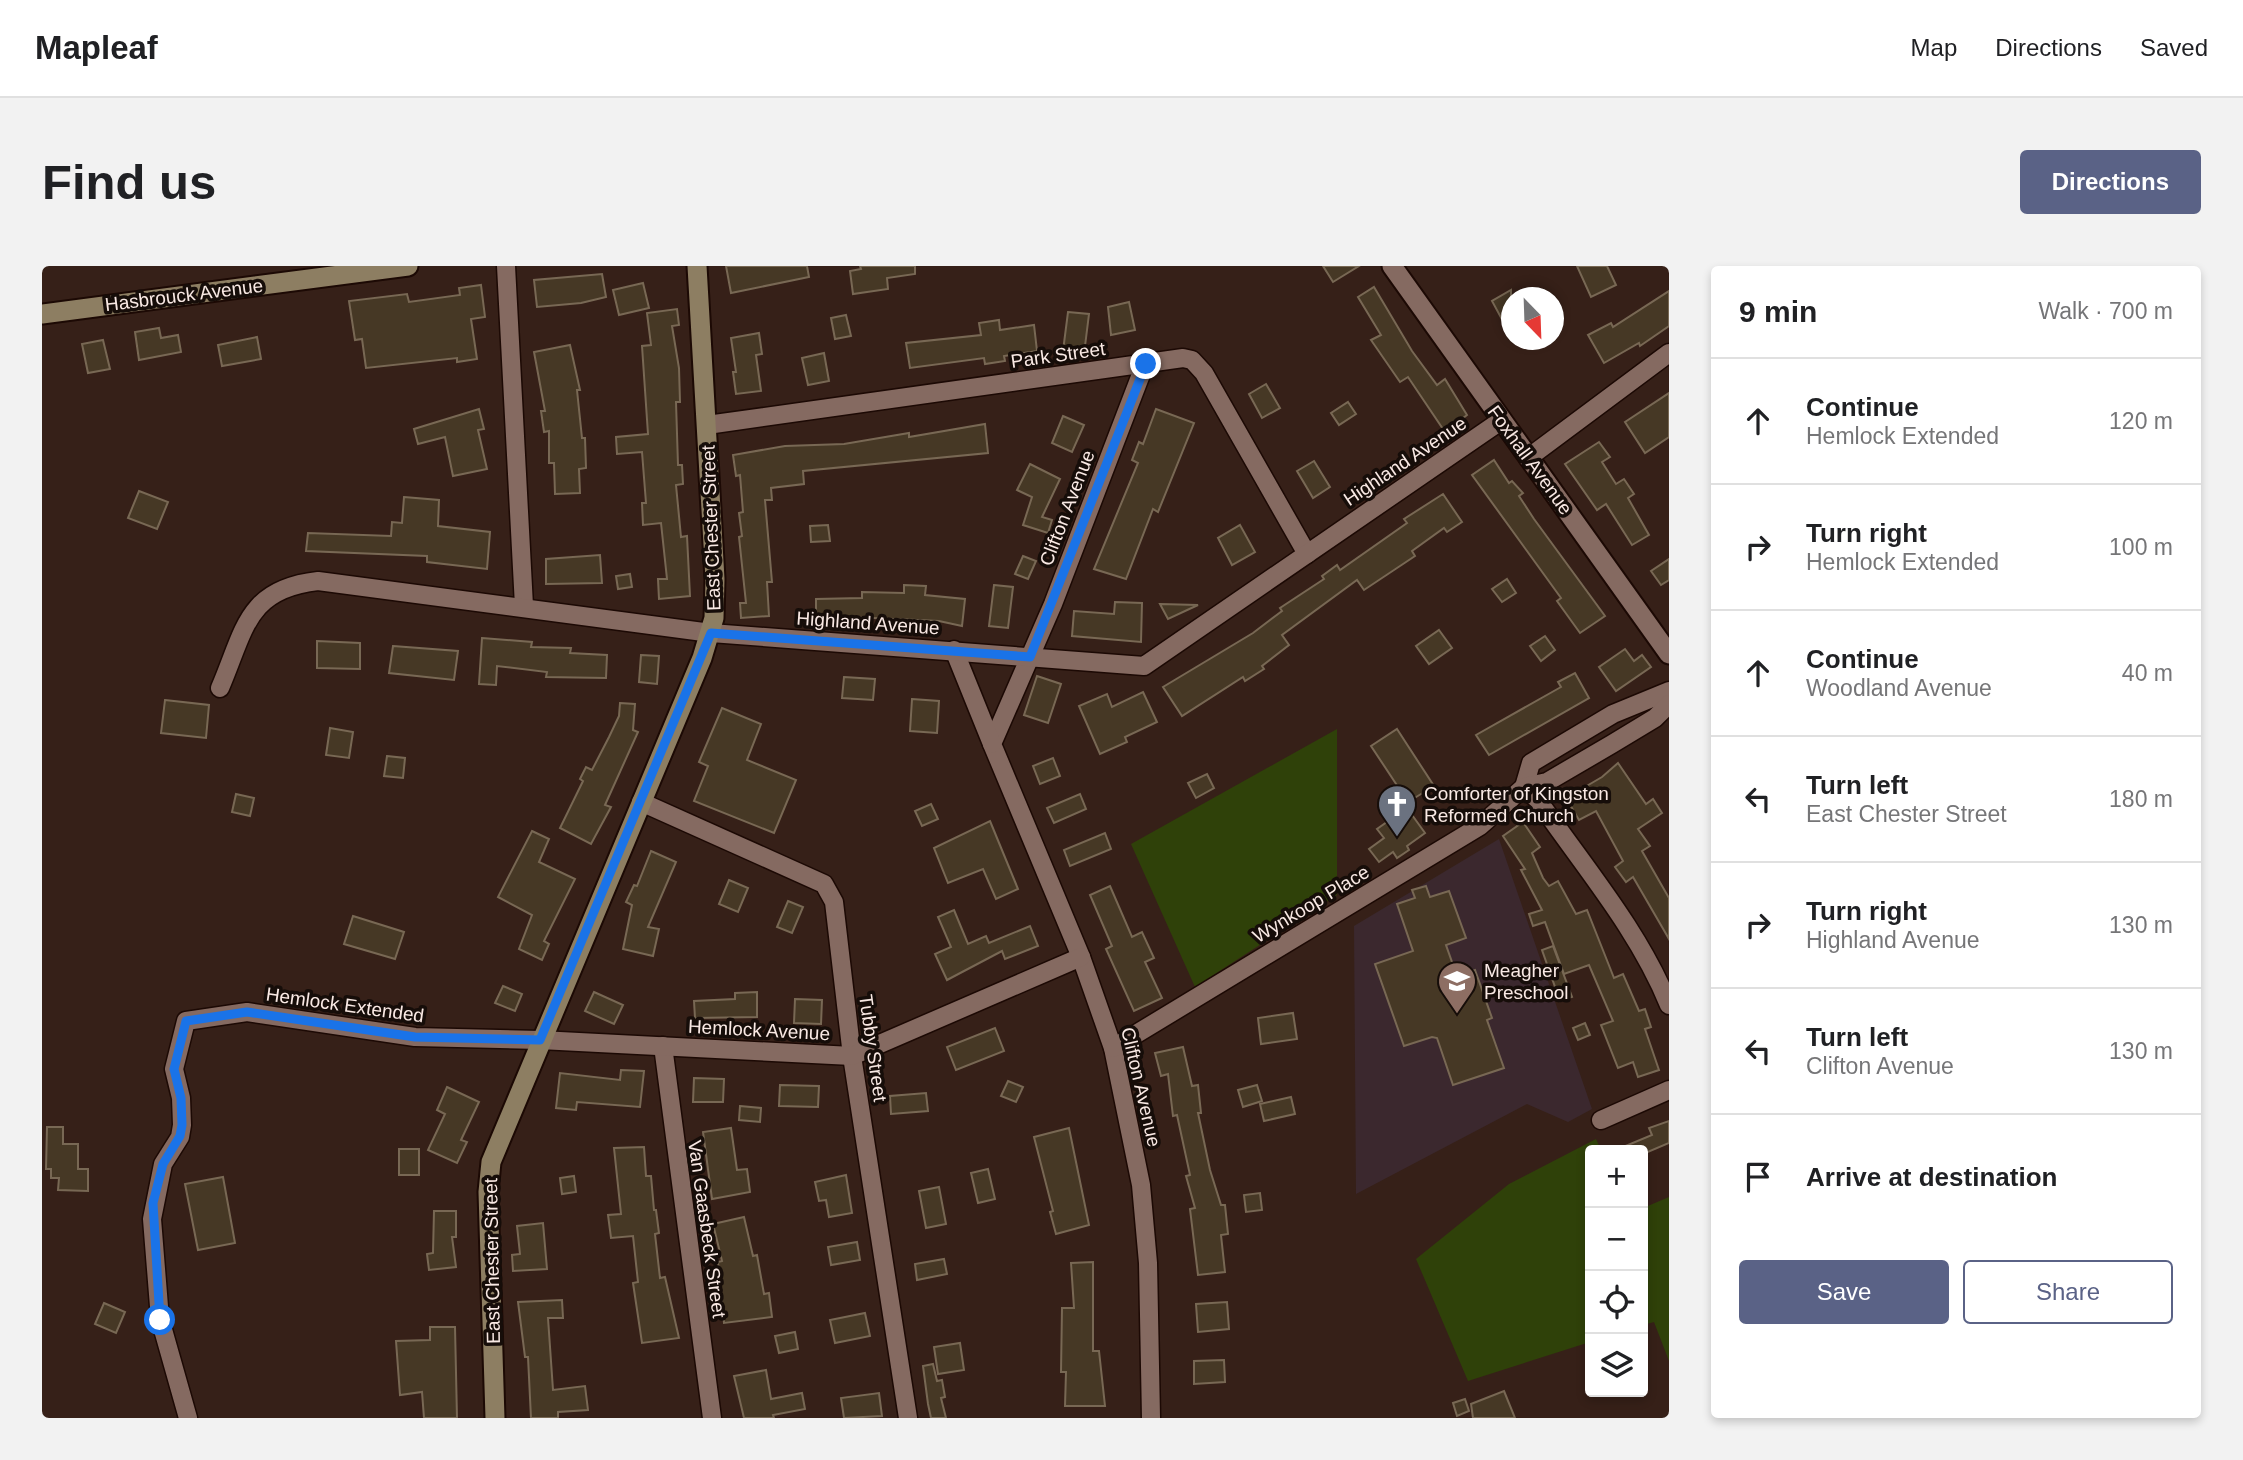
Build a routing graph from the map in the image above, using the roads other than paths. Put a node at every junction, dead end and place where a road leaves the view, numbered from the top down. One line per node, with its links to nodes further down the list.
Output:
1 (408, 266): 5 (main road, Hasbrouck Avenue)
2 (506, 266): 12 (street)
3 (697, 266): 9 (main road, East Chester Street)
4 (1392, 266): 8 (street, Foxhall Avenue)
5 (42, 314)
6 (1669, 353): 10 (street)
7 (1146, 364): 9 (street, Park Street); 11 (street, Park Street); 16 (street, Clifton Avenue)
8 (1502, 421): 10 (street, Foxhall Avenue); 11 (street, Highland Avenue)
9 (707, 425): 13 (main road, East Chester Street)
10 (1528, 458): 15 (street, Foxhall Avenue)
11 (1307, 554): 16 (street, Highland Avenue)
12 (524, 606): 13 (street, Highland Avenue); 17 (street, Highland Avenue)
13 (711, 633): 14 (street, Highland Avenue); 22 (main road, East Chester Street)
14 (954, 650): 16 (street, Highland Avenue); 20 (street, Clifton Avenue)
15 (1669, 654)
16 (1030, 657): 20 (street, Clifton Avenue)
17 (220, 688)
18 (1669, 691): 21 (street, Wynkoop Place)
19 (1669, 704): 21 (street, Wynkoop Place)
20 (992, 744): 23 (street, Clifton Avenue)
21 (1524, 787): 24 (street); 28 (street, Wynkoop Place)
22 (640, 802): 26 (main road, East Chester Street); 29 (street, Tubby Street)
23 (1081, 957): 28 (street, Clifton Avenue); 29 (street, Hemlock Avenue)
24 (1669, 1005)
25 (447, 1038): 26 (street, Hemlock Avenue); 32 (street, Hemlock Extended)
26 (540, 1040): 27 (street, Hemlock Avenue); 33 (main road, East Chester Street)
27 (663, 1046): 29 (street, Hemlock Avenue); 34 (street, Van Gaasbeck Street)
28 (1113, 1048): 36 (street, Clifton Avenue)
29 (852, 1056): 35 (street, Tubby Street)
30 (1669, 1090): 31 (street)
31 (1601, 1120)
32 (188, 1418)
33 (495, 1418)
34 (712, 1418)
35 (908, 1418)
36 (1151, 1418)

